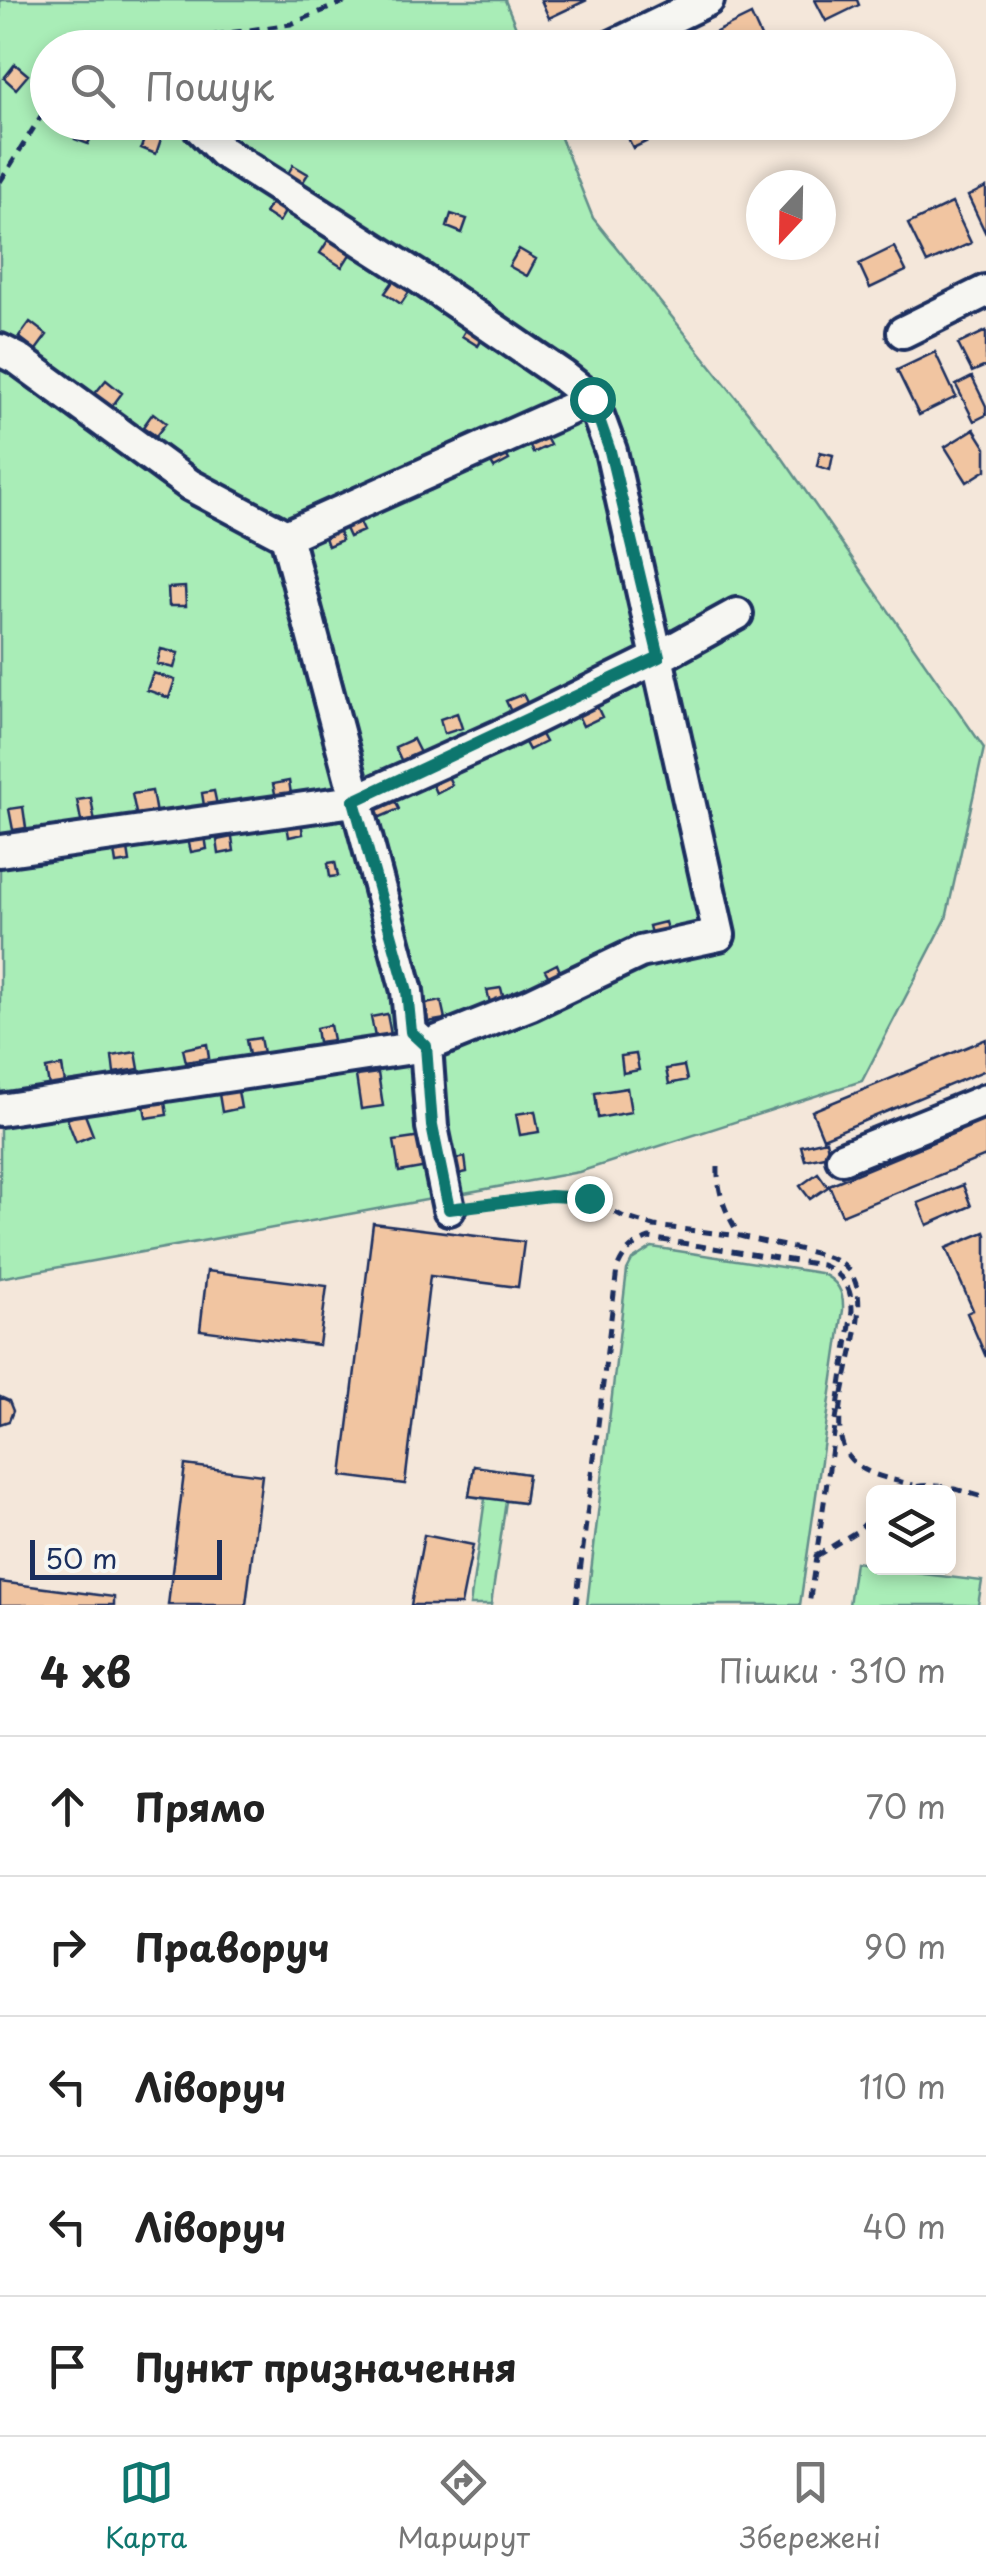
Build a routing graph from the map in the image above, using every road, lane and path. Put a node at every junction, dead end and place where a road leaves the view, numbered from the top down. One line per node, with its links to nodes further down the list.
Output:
1 (348, 0): 3 (path)
2 (708, 0): 4 (street)
3 (250, 30)
4 (646, 30)
5 (30, 134): 7 (path)
6 (211, 140): 11 (street)
7 (0, 182)
8 (986, 291): 9 (street)
9 (904, 332)
10 (0, 350): 12 (street)
11 (592, 399): 12 (street); 14 (street)
12 (286, 536): 15 (street)
13 (737, 614): 14 (street)
14 (659, 657): 15 (street); 17 (street)
15 (354, 801): 16 (street); 17 (street)
16 (0, 851)
17 (426, 1046): 19 (street); 22 (street)
18 (986, 1100): 20 (street)
19 (0, 1110)
20 (842, 1158)
21 (718, 1167): 23 (path)
22 (449, 1209): 23 (path)
23 (740, 1236): 24 (path)
24 (913, 1485)
25 (956, 1489): 26 (path)
26 (986, 1498)
27 (866, 1523): 28 (path)
28 (816, 1556): 29 (path); 30 (path)
29 (576, 1605)
30 (809, 1605)

